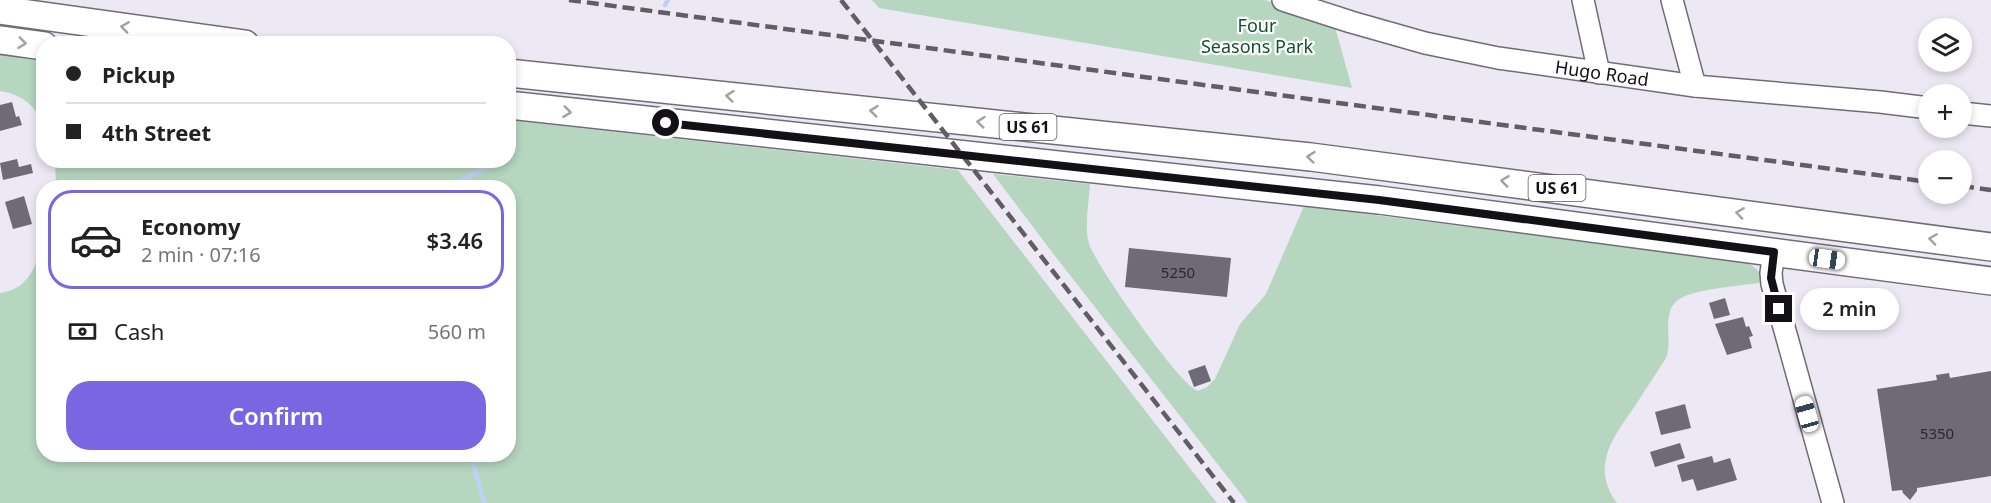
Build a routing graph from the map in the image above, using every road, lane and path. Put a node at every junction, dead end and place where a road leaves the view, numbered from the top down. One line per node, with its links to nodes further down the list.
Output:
1 (1283, 0): 8 (street, Hugo Road)
2 (1582, 0): 8 (street)
3 (1672, 0): 10 (street)
4 (0, 9): 5 (main road, one-way to 4)
5 (189, 36)
6 (0, 40): 7 (main road, one-way to 7)
7 (36, 45)
8 (1599, 73): 10 (street, Hugo Road)
9 (516, 74): 15 (main road, US 61, one-way to 9)
10 (1695, 86): 12 (street, Hugo Road)
11 (516, 106): 16 (main road, US 61, one-way to 16)
12 (1918, 107)
13 (1972, 114): 14 (street)
14 (1991, 116)
15 (1991, 247)
16 (1774, 252): 17 (main road, US 61); 18 (street)
17 (1991, 281)
18 (1833, 503)

